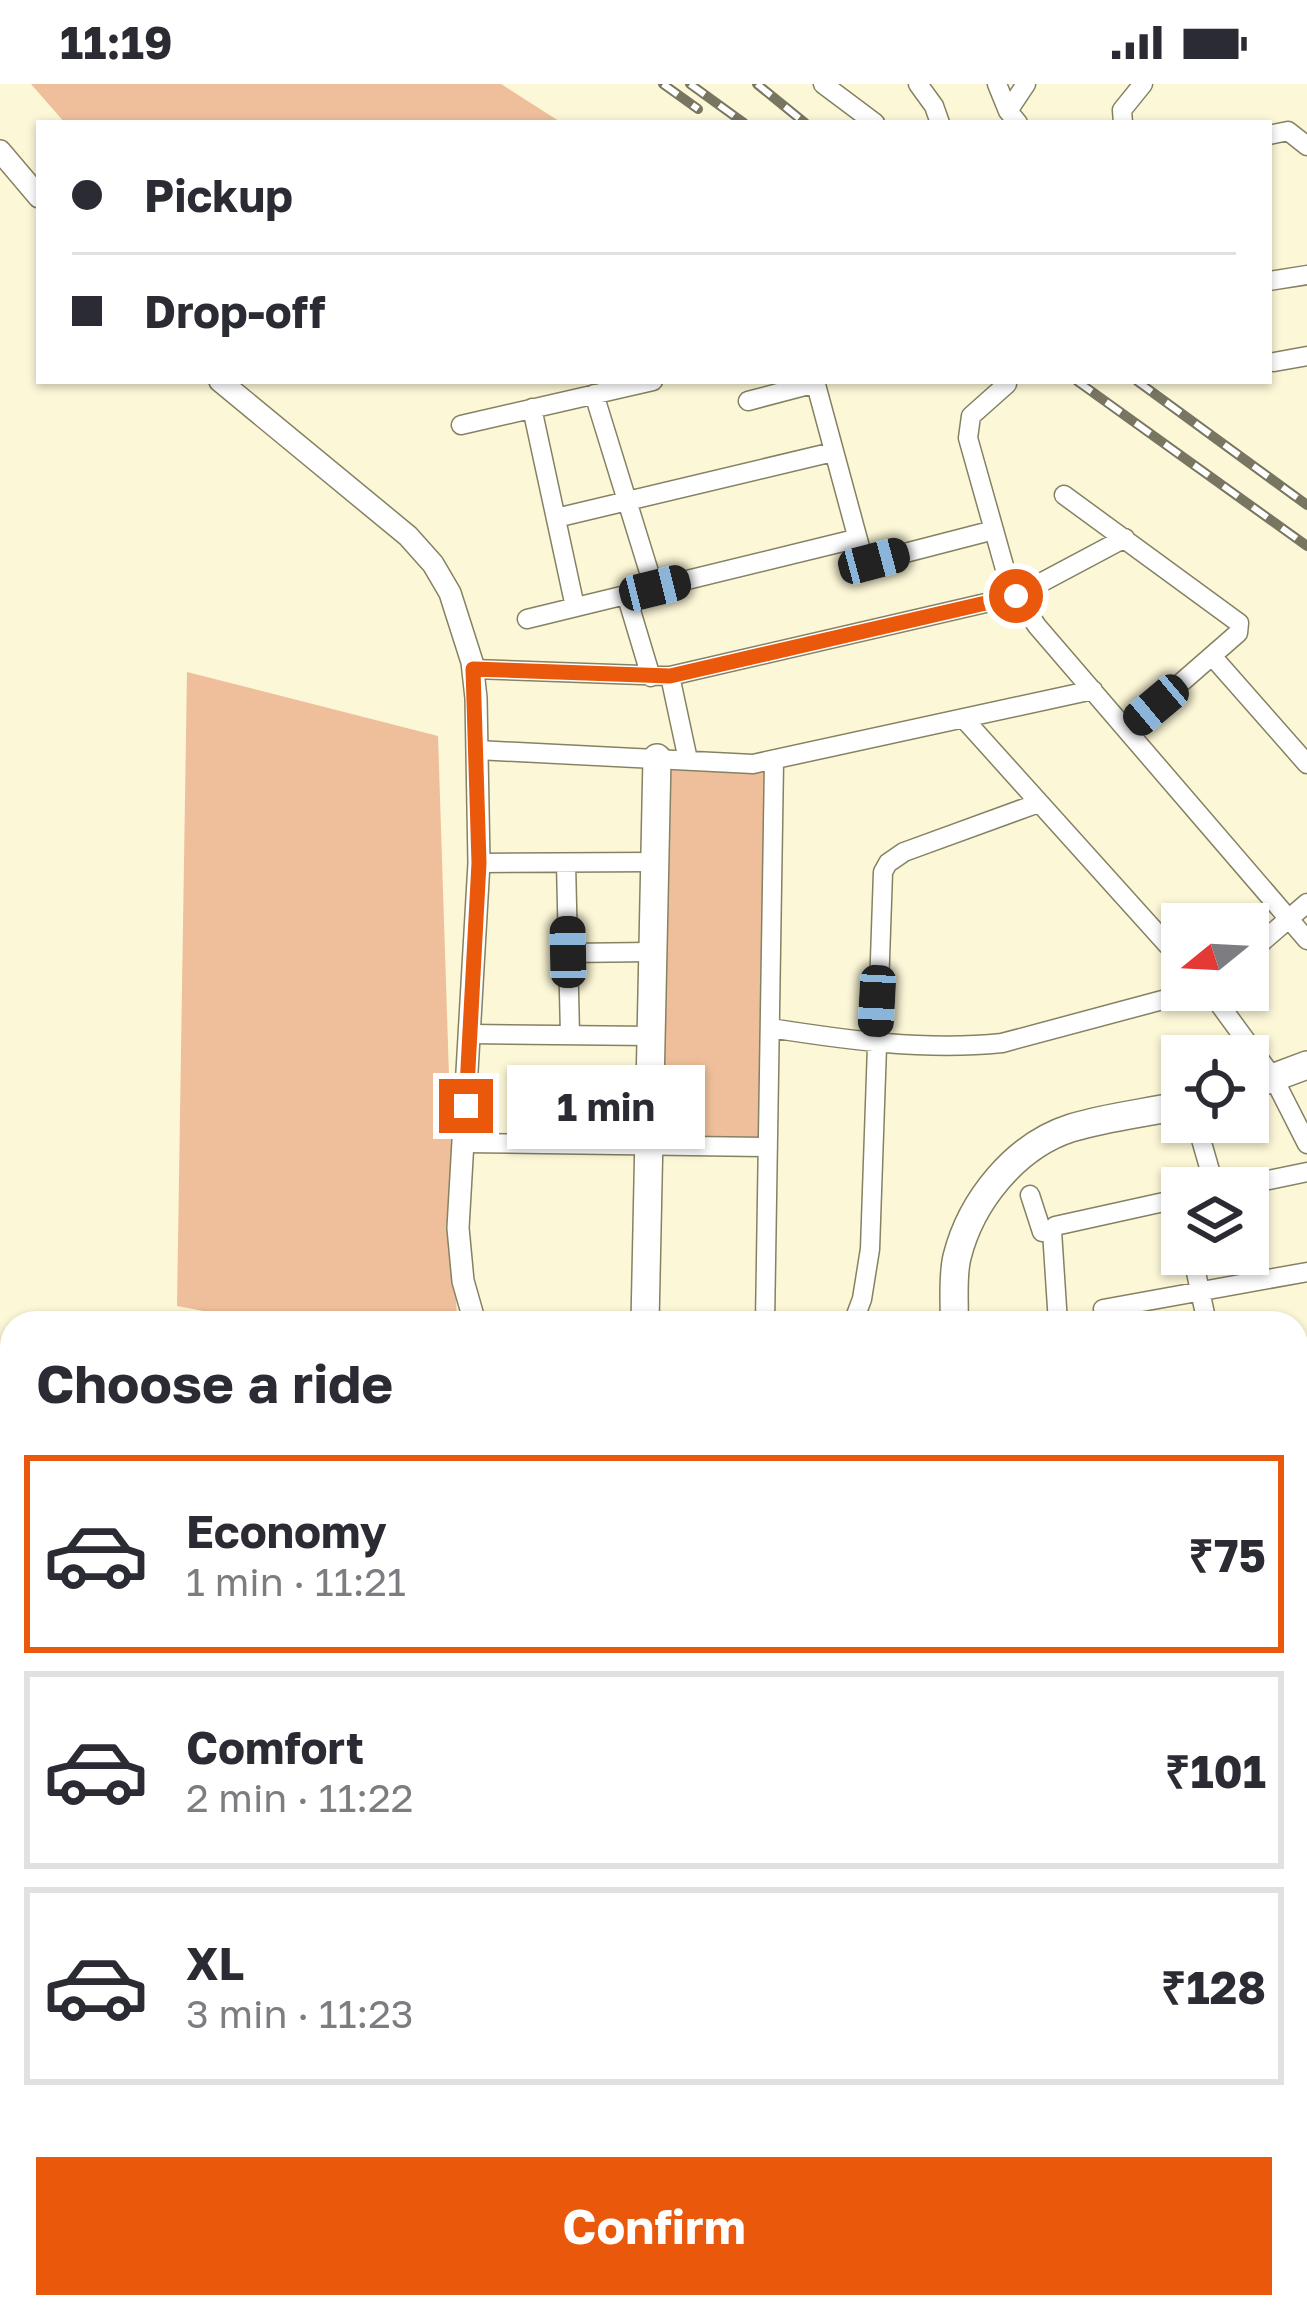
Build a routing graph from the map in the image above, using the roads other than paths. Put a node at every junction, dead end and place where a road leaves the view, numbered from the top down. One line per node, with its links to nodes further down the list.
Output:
1 (823, 84): 7 (street)
2 (918, 84): 8 (street)
3 (998, 84): 6 (street)
4 (1026, 84): 6 (street)
5 (1143, 84): 9 (street)
6 (1013, 117)
7 (870, 120)
8 (938, 120)
9 (1123, 120)
10 (1272, 134): 11 (street)
11 (1307, 146)
12 (0, 151): 13 (street)
13 (36, 193)
14 (1307, 275): 15 (street)
15 (1272, 281)
16 (1307, 356): 17 (street)
17 (1274, 362)
18 (224, 384): 40 (street)
19 (639, 384): 23 (street)
20 (808, 384): 24 (street)
21 (816, 384): 27 (street)
22 (1007, 384): 31 (street)
23 (594, 394): 25 (street); 29 (street)
24 (748, 401)
25 (532, 408): 26 (street); 30 (street)
26 (461, 425)
27 (833, 452): 29 (street); 33 (street)
28 (1064, 495): 32 (street)
29 (627, 501): 30 (street); 34 (street)
30 (556, 518): 37 (street)
31 (994, 530): 33 (street); 36 (street)
32 (1125, 538): 36 (street); 39 (street)
33 (855, 539): 34 (street)
34 (655, 588): 35 (street)
35 (626, 594): 37 (street); 41 (street)
36 (1016, 596): 41 (street); 42 (street)
37 (575, 607): 38 (street)
38 (527, 619)
39 (1212, 656): 44 (street); 49 (street)
40 (473, 669): 41 (street); 45 (street)
41 (660, 677): 47 (street)
42 (1093, 690): 43 (street); 44 (street)
43 (964, 719): 48 (street); 50 (street)
44 (1127, 729): 55 (street)
45 (477, 750): 46 (street); 52 (street)
46 (657, 758): 47 (street); 51 (main road)
47 (688, 760): 48 (street)
48 (774, 762): 62 (street)
49 (1307, 764)
50 (1036, 804): 57 (street); 66 (street)
51 (654, 862): 53 (street); 60 (main road)
52 (479, 863): 53 (street); 63 (street)
53 (566, 863): 59 (street)
54 (1307, 903): 55 (street)
55 (1291, 919): 56 (street); 58 (street)
56 (1269, 937)
57 (1161, 938)
58 (1307, 940)
59 (568, 952): 60 (street); 64 (street)
60 (652, 952): 65 (main road)
61 (1161, 1001): 66 (street)
62 (770, 1028): 66 (street); 74 (street)
63 (472, 1034): 64 (street); 71 (street)
64 (570, 1034): 65 (street)
65 (651, 1036): 73 (main road)
66 (875, 1044): 87 (street)
67 (1307, 1065): 68 (main road)
68 (1269, 1080)
69 (1269, 1094): 72 (street)
70 (1161, 1110): 88 (main road)
71 (464, 1143): 73 (street); 84 (street)
72 (1307, 1144)
73 (648, 1145): 74 (street); 85 (main road)
74 (768, 1147): 86 (street)
75 (1307, 1172): 76 (street)
76 (1269, 1180)
77 (1030, 1195): 79 (street)
78 (1161, 1206): 79 (street)
79 (1052, 1231): 89 (street)
80 (1307, 1272): 82 (street)
81 (1197, 1275): 82 (street)
82 (1201, 1292): 83 (street); 90 (street)
83 (1102, 1309)
84 (472, 1311)
85 (645, 1311)
86 (765, 1311)
87 (858, 1311)
88 (954, 1311)
89 (1057, 1311)
90 (1205, 1311)

